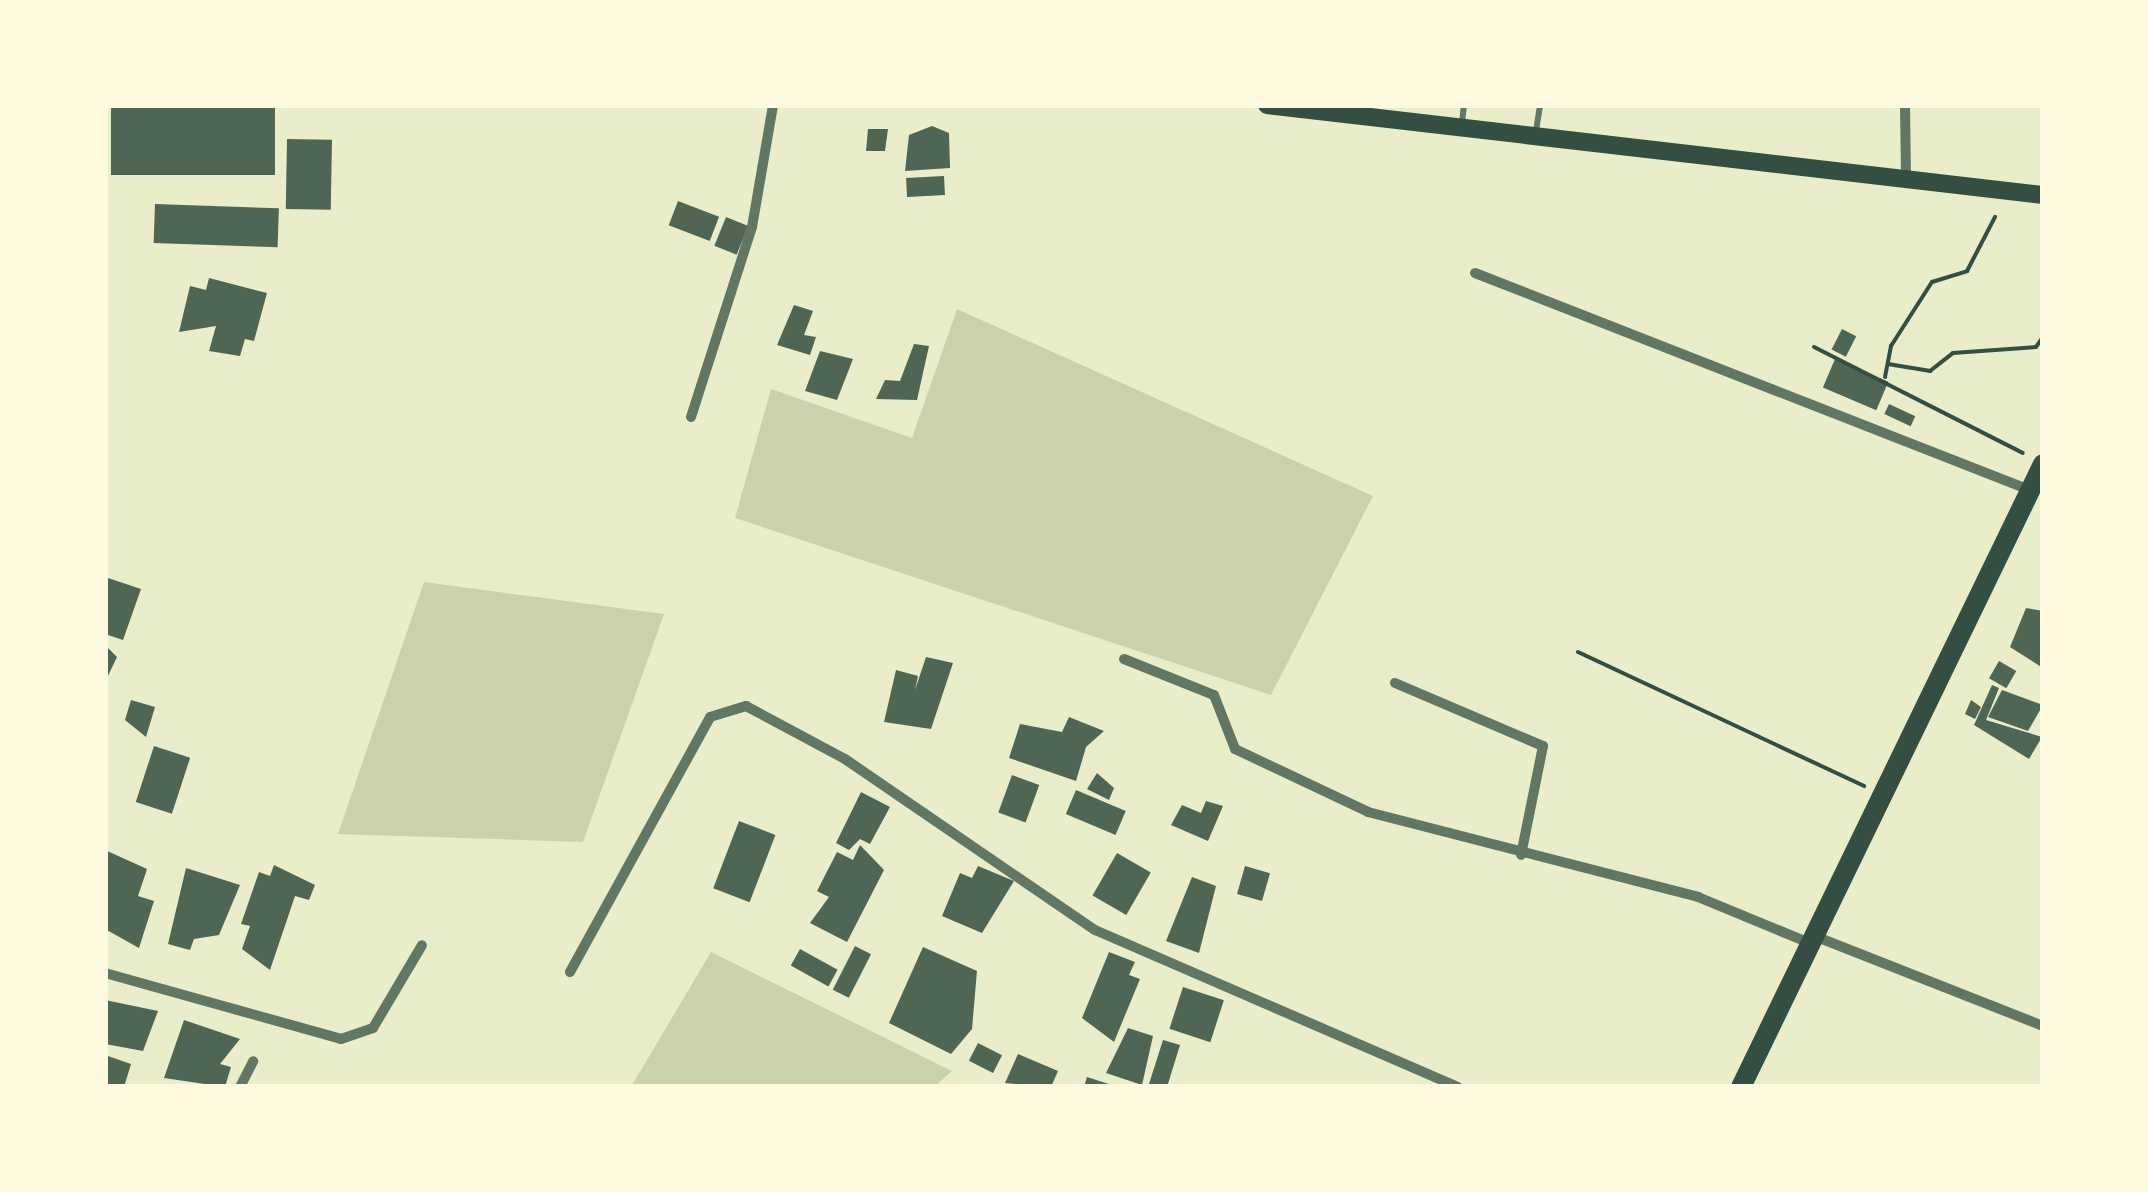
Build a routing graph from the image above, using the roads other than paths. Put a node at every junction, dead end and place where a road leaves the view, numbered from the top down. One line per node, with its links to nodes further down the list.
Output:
1 (773, 105): 10 (street)
2 (1267, 105): 5 (main road)
3 (1540, 105): 6 (lane)
4 (1905, 105): 7 (street)
5 (1463, 114): 6 (main road)
6 (1536, 132): 7 (main road)
7 (1906, 177): 8 (main road)
8 (2043, 195)
9 (1475, 273): 12 (street)
10 (691, 417)
11 (2036, 460): 12 (main road)
12 (2030, 490): 16 (main road)
13 (1124, 659): 15 (street)
14 (1395, 683): 15 (street)
15 (1522, 855): 16 (street)
16 (1815, 941): 20 (street); 24 (main road)
17 (422, 945): 19 (street)
18 (570, 972): 23 (street)
19 (105, 973)
20 (2043, 1026)
21 (252, 1060): 22 (street)
22 (240, 1087)
23 (1457, 1087)
24 (1741, 1087)

